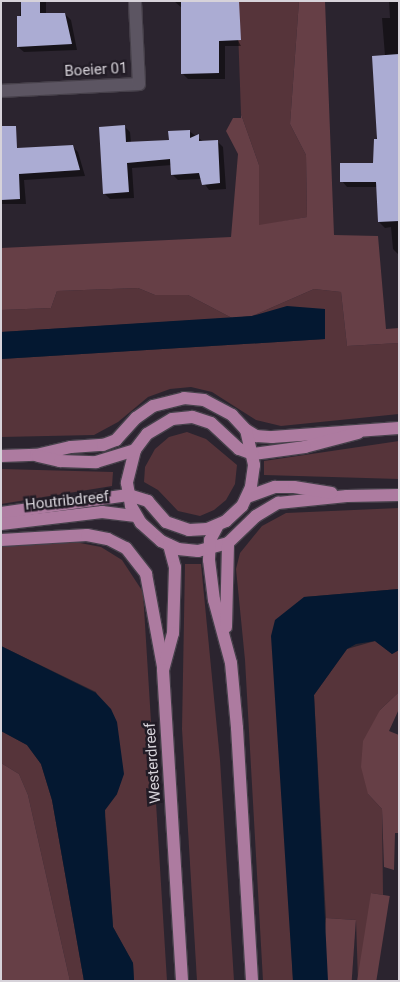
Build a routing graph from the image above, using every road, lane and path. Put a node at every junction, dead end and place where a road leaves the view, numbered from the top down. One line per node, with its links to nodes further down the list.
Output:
1 (135, 1): 2 (street, Boeier 01)
2 (1, 91)
3 (399, 428): 5 (main road)
4 (246, 430): 5 (main road); 7 (main road); 8 (main road)
5 (358, 433): 7 (main road)
6 (135, 450): 7 (main road); 8 (main road); 10 (main road)
7 (253, 454): 12 (main road)
8 (36, 455): 9 (main road)
9 (1, 456)
10 (128, 495): 14 (main road, Houtribdreef); 15 (main road); 17 (main road)
11 (399, 495): 13 (main road)
12 (247, 496): 13 (main road); 17 (main road)
13 (347, 496): 19 (main road)
14 (1, 513)
15 (136, 516): 16 (main road, Houtribdreef); 20 (main road)
16 (1, 524)
17 (217, 526): 21 (main road)
18 (1, 540): 23 (main road)
19 (228, 543): 21 (main road); 22 (main road)
20 (169, 545): 21 (main road); 23 (main road, Westerdreef)
21 (208, 550): 22 (main road)
22 (225, 632): 25 (main road)
23 (163, 670): 24 (main road, Westerdreef)
24 (182, 981)
25 (252, 981)

